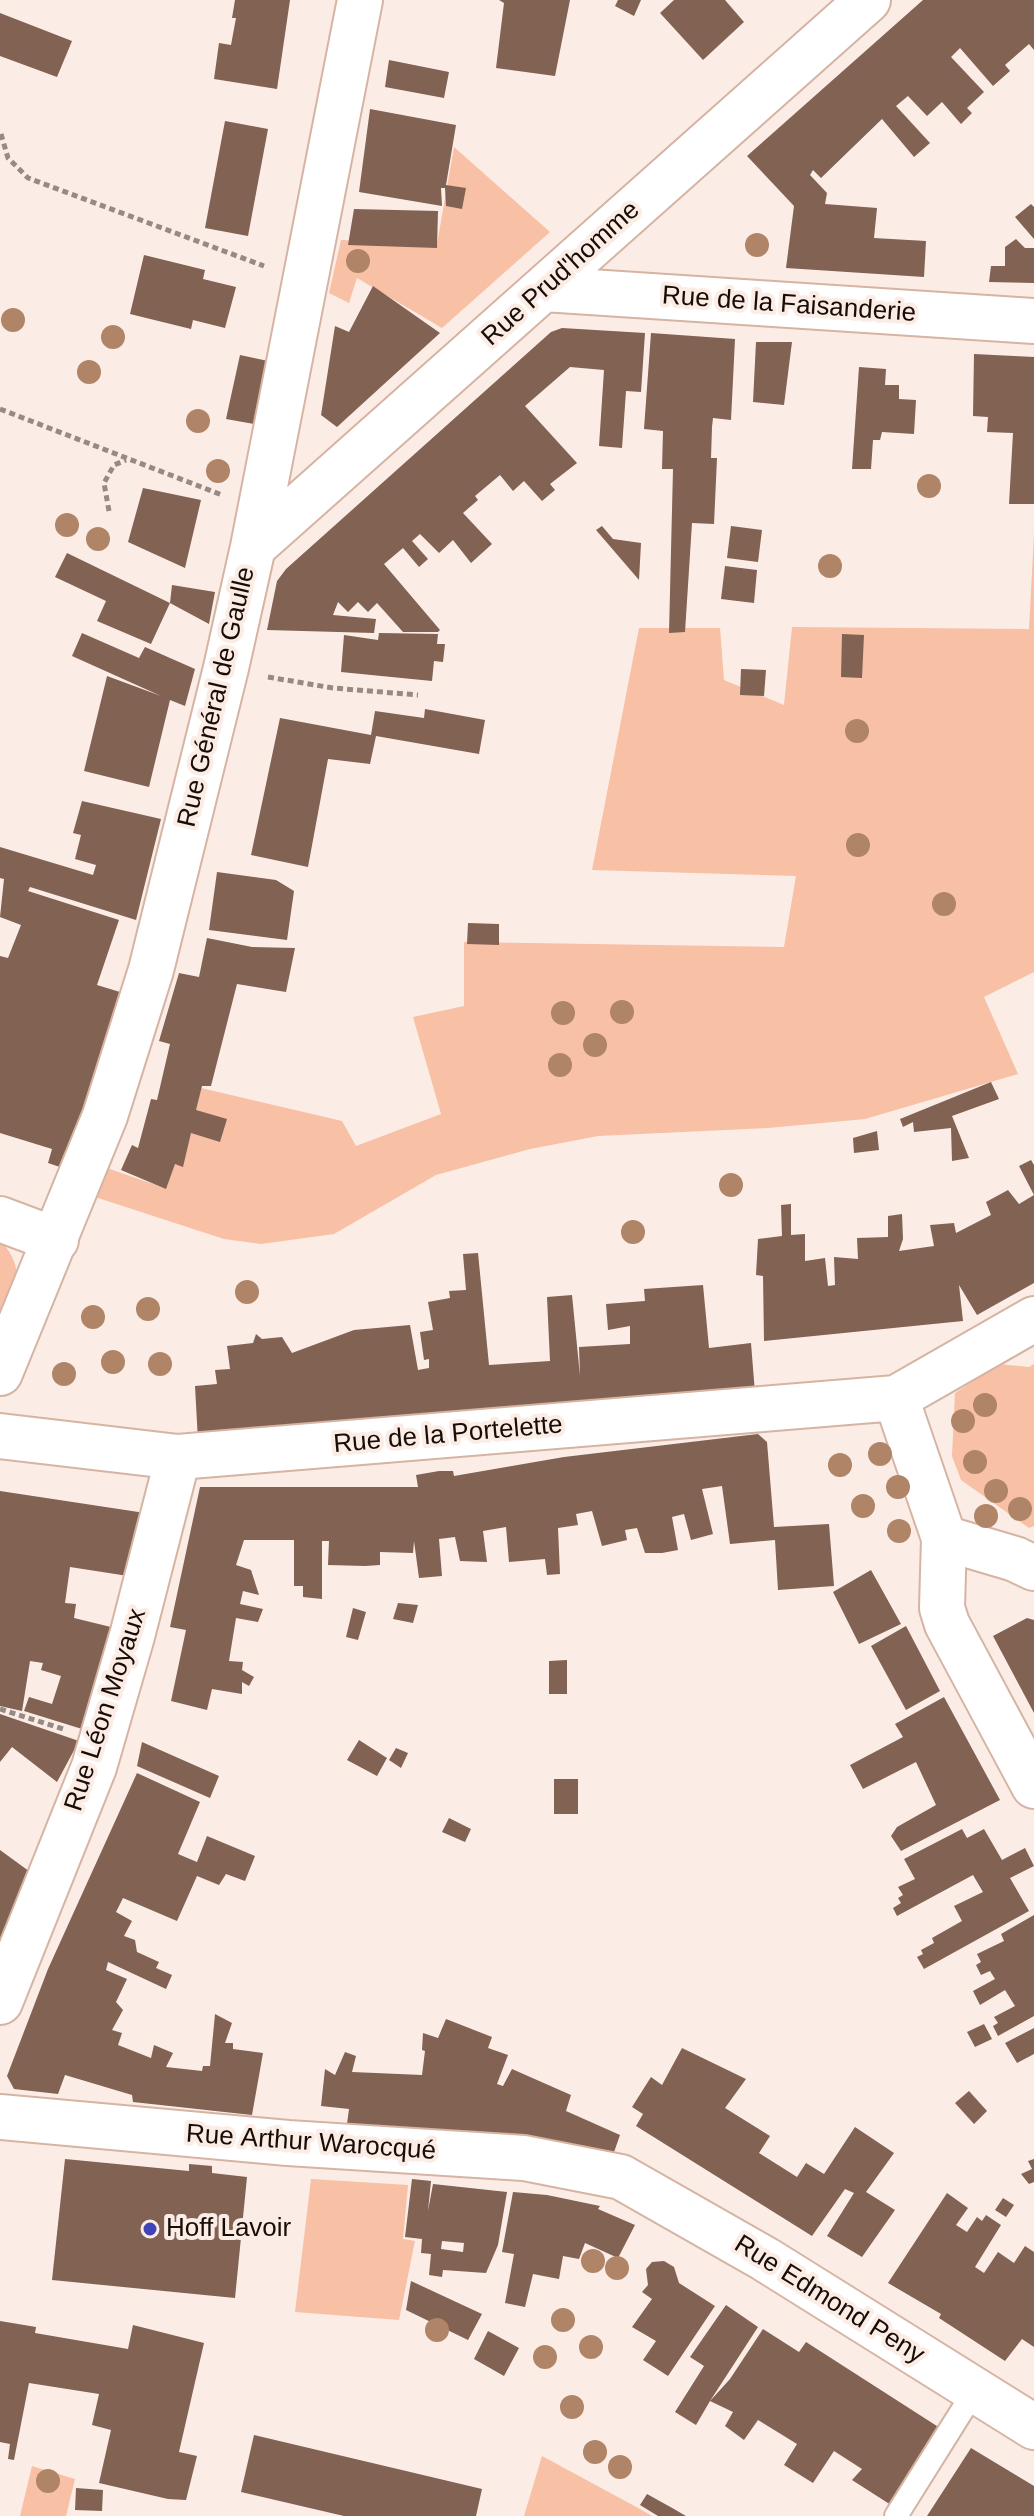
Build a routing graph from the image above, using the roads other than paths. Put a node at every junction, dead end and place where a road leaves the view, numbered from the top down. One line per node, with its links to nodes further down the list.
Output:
1 (360, 0): 5 (street, Rue Général de Gaulle)
2 (868, 0): 3 (street, Rue Prud'homme)
3 (544, 289): 4 (street, Rue de la Faisanderie); 5 (street, Rue Prud'homme)
4 (1034, 321)
5 (256, 528): 7 (street, Rue Général de Gaulle)
6 (0, 1219): 7 (street)
7 (56, 1240): 9 (street, Rue Général de Gaulle)
8 (1034, 1319): 10 (street)
9 (0, 1373)
10 (896, 1398): 12 (street, Rue de la Portelette); 13 (street)
11 (0, 1436): 12 (street, Rue de la Portelette)
12 (178, 1457): 16 (street, Rue Léon Moyaux)
13 (944, 1538): 14 (street); 15 (street)
14 (1034, 1568)
15 (1034, 1786)
16 (0, 2002)
17 (0, 2117): 18 (street, Rue Arthur Warocqué)
18 (621, 2177): 19 (street, Rue Edmond Peny)
19 (975, 2390): 20 (street, Rue Edmond Peny); 21 (lane)
20 (1034, 2427)
21 (896, 2516)

